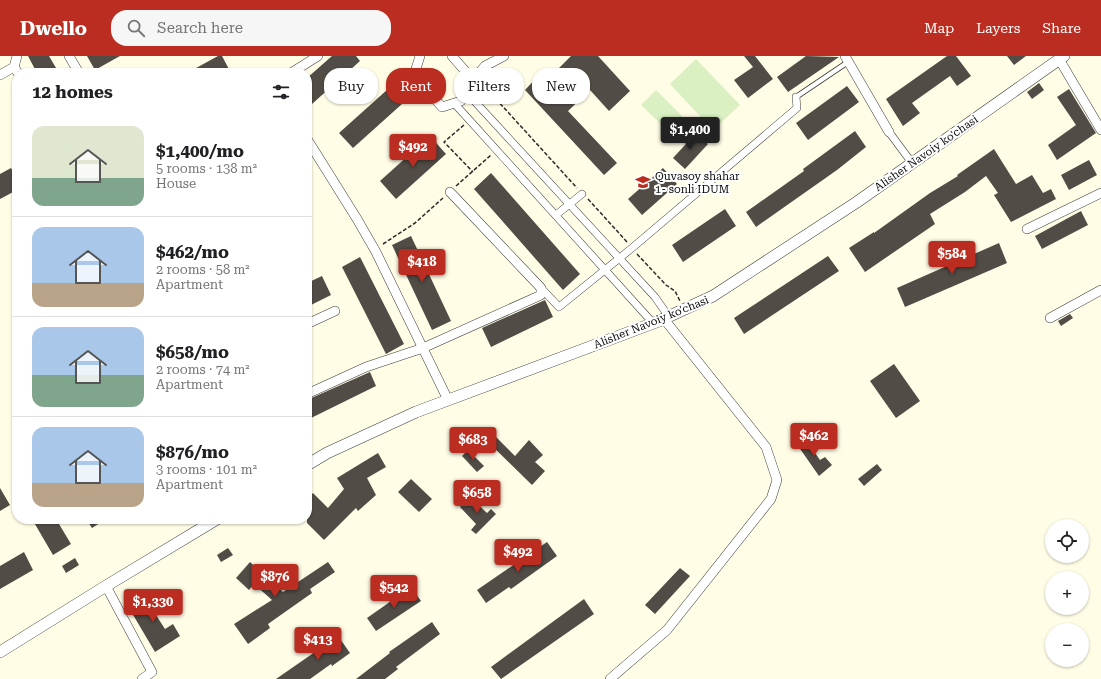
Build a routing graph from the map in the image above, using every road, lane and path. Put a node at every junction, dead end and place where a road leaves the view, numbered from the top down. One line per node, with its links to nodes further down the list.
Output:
1 (17, 56): 9 (street)
2 (69, 56): 10 (street)
3 (318, 56): 11 (street)
4 (420, 56): 17 (street)
5 (452, 56): 12 (street)
6 (504, 56): 13 (street)
7 (1062, 58): 21 (street); 24 (street, Alisher Navoiy ko'chasi)
8 (847, 59): 16 (lane); 22 (street)
9 (16, 68)
10 (76, 68)
11 (299, 68)
12 (462, 68)
13 (483, 68)
14 (12, 71): 15 (street)
15 (0, 75)
16 (796, 98): 31 (street)
17 (454, 103)
18 (455, 104): 29 (street)
19 (477, 104): 28 (street)
20 (501, 104): 27 (path)
21 (1101, 130)
22 (889, 132): 24 (street)
23 (312, 147): 42 (street)
24 (912, 163): 36 (street, Alisher Navoiy ko'chasi)
25 (450, 192): 34 (street)
26 (1101, 193): 30 (street)
27 (582, 194): 28 (street); 31 (path)
28 (570, 204): 29 (street); 32 (street)
29 (556, 215): 33 (street)
30 (1027, 229)
31 (632, 248): 32 (street); 36 (path)
32 (620, 259): 33 (street); 38 (street)
33 (605, 270): 34 (street); 41 (street)
34 (541, 288): 42 (street)
35 (1101, 290): 39 (street)
36 (684, 310): 38 (street, Alisher Navoiy ko'chasi)
37 (335, 311): 40 (street)
38 (666, 318): 41 (street, Alisher Navoiy ko'chasi); 50 (street)
39 (1050, 318)
40 (312, 322)
41 (653, 323): 44 (street, Alisher Navoiy ko'chasi)
42 (423, 348): 43 (street); 44 (street)
43 (312, 392)
44 (448, 400): 45 (street, Alisher Navoiy ko'chasi)
45 (312, 462)
46 (209, 524): 47 (street)
47 (106, 586): 48 (street); 49 (street)
48 (0, 652)
49 (142, 679)
50 (610, 679)

